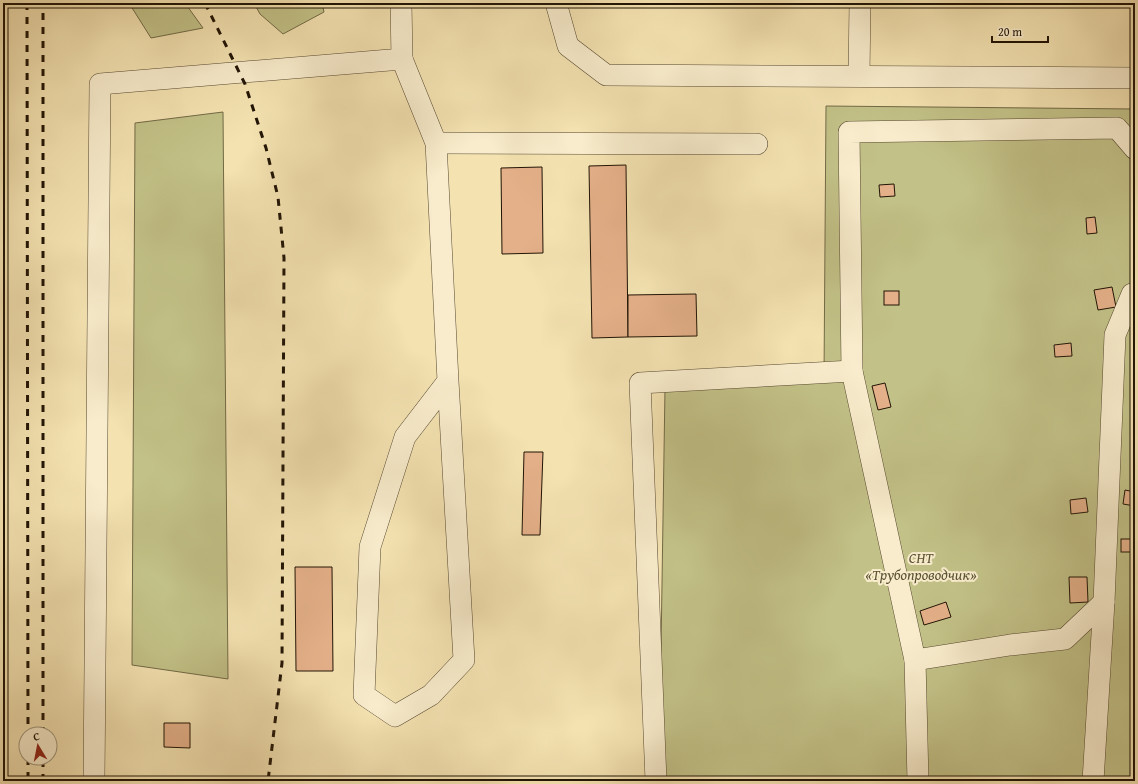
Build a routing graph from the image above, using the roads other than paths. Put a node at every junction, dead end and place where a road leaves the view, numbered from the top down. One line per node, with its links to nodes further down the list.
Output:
1 (401, 3): 4 (street)
2 (556, 3): 5 (street)
3 (860, 3): 5 (street)
4 (402, 59): 7 (street); 15 (street)
5 (859, 76): 6 (street)
6 (1135, 78)
7 (436, 143): 8 (street); 12 (street)
8 (758, 144)
9 (1135, 149): 11 (street)
10 (1135, 293): 13 (street)
11 (852, 371): 14 (street); 16 (street)
12 (448, 381): 12 (street)
13 (1104, 602): 14 (street); 18 (street)
14 (915, 660): 17 (street)
15 (94, 781)
16 (656, 781)
17 (918, 781)
18 (1093, 781)

